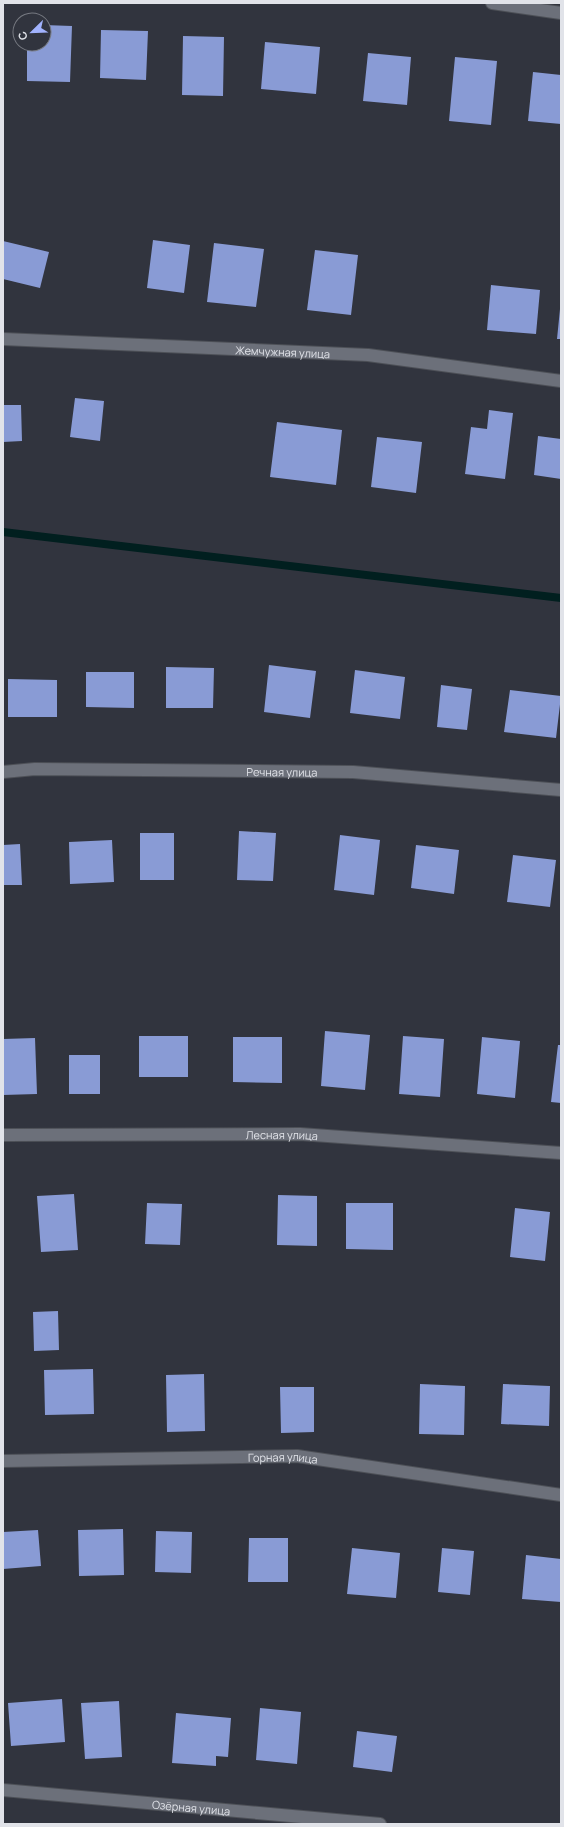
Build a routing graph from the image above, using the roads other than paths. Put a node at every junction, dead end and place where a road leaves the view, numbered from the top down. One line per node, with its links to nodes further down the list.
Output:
1 (492, 3): 2 (street)
2 (561, 13)
3 (3, 339): 4 (street, Жемчужная улица)
4 (561, 381)
5 (3, 772): 6 (street, Речная улица)
6 (561, 790)
7 (3, 1134): 8 (street, Лесная улица)
8 (561, 1153)
9 (3, 1461): 10 (street, Горная улица)
10 (561, 1495)
11 (3, 1790): 12 (street, Озёрная улица)
12 (380, 1824)

